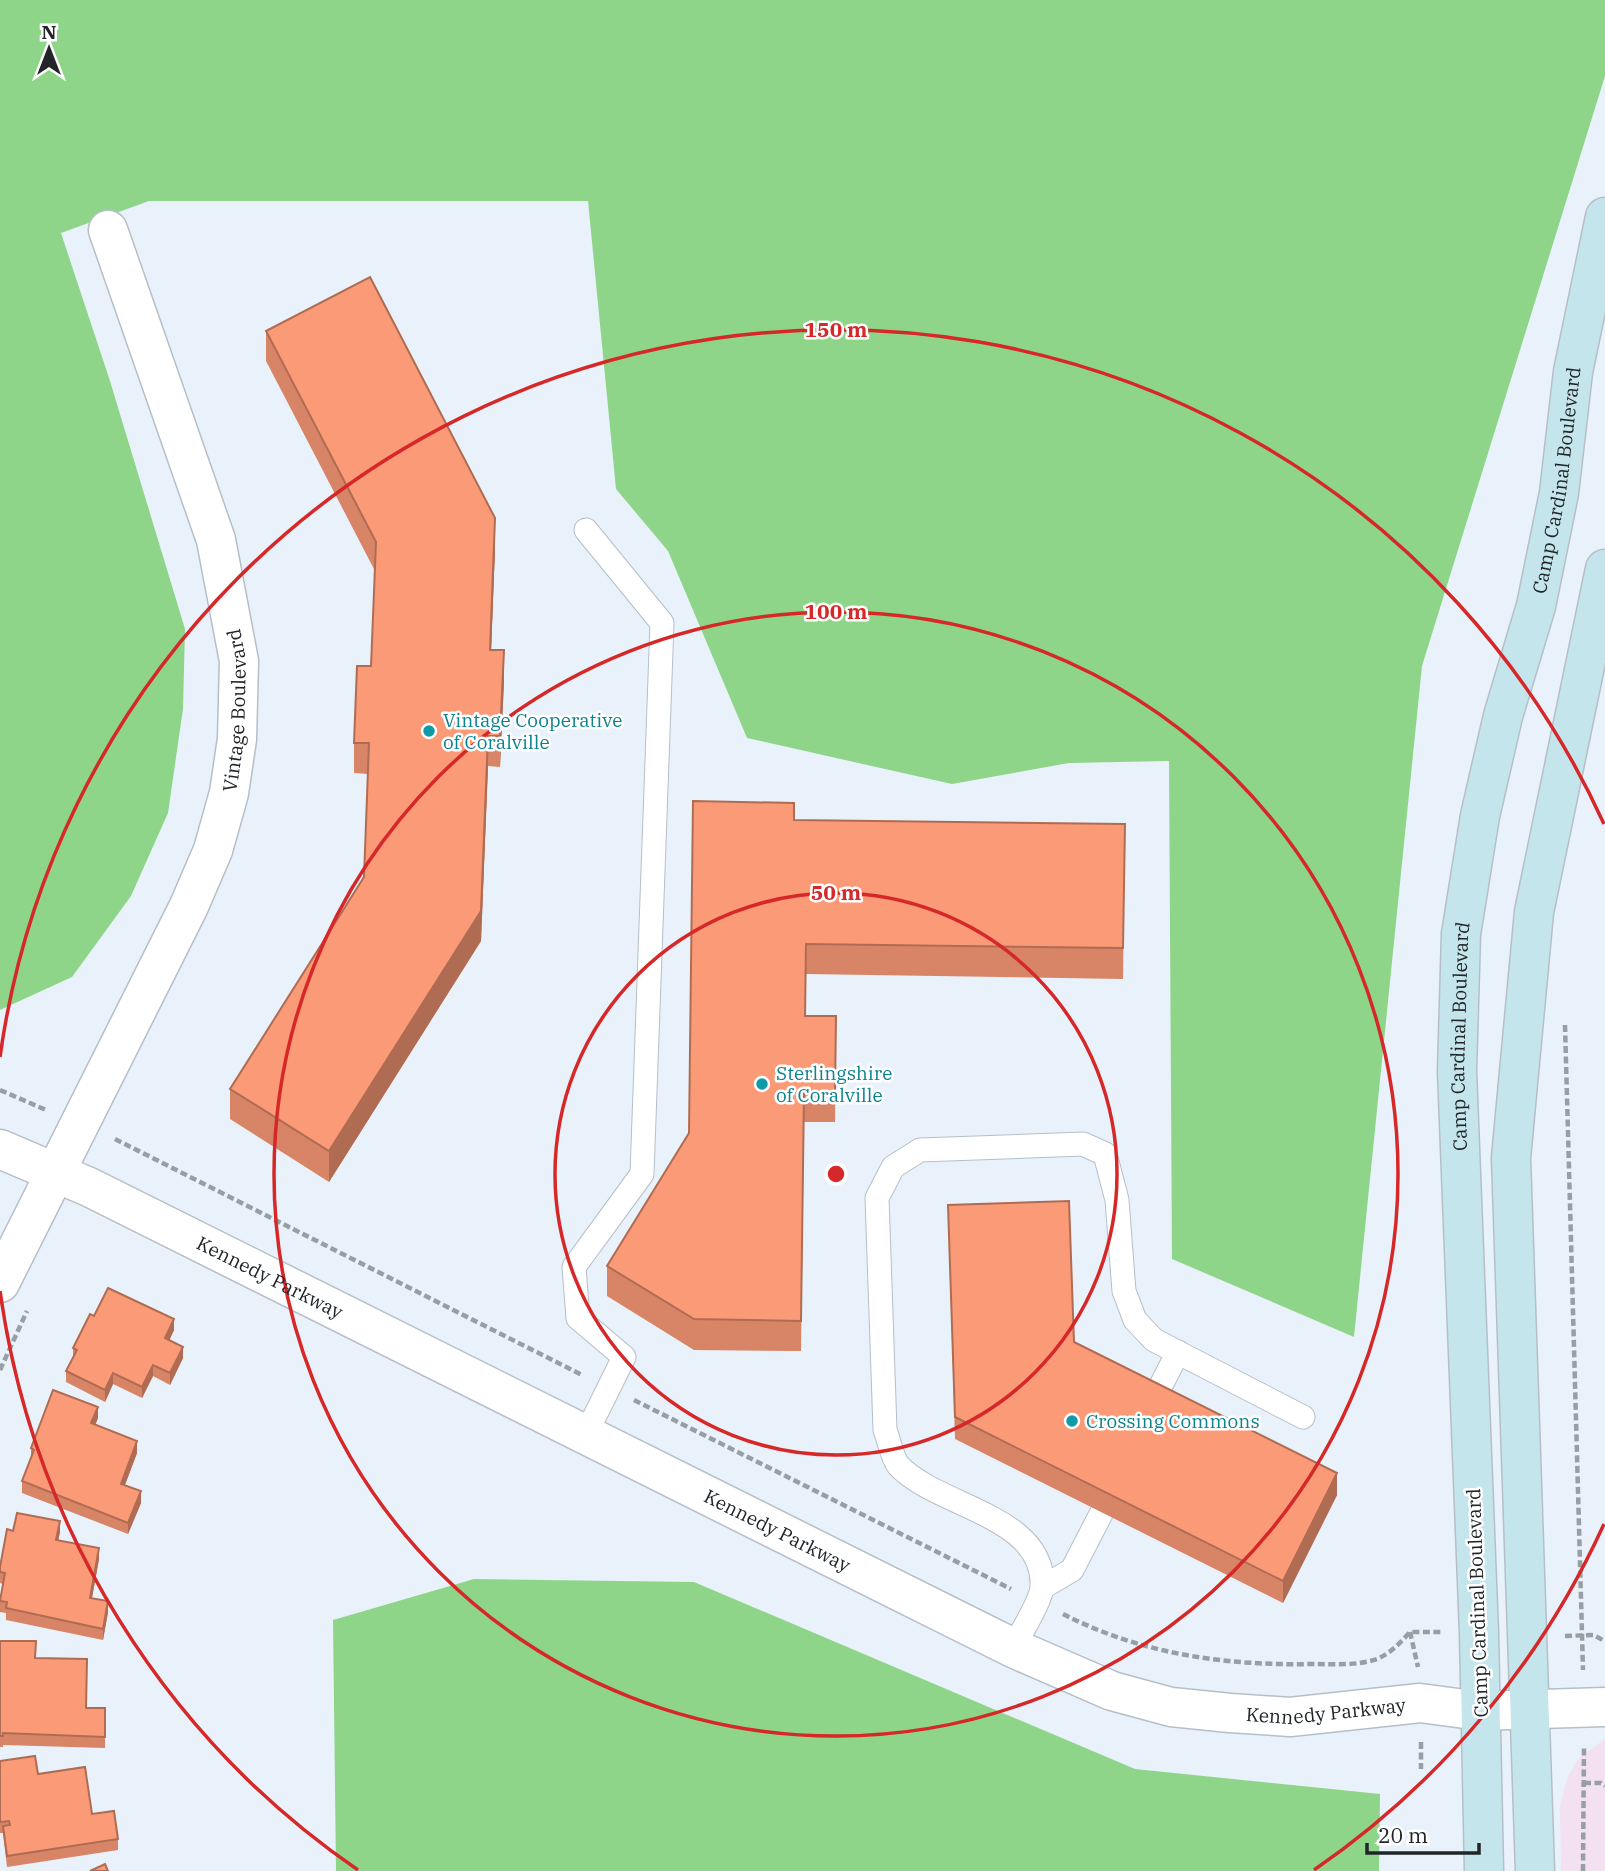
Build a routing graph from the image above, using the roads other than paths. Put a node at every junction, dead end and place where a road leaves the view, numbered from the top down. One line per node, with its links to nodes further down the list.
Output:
1 (1605, 216): 17 (street, Camp Cardinal Boulevard)
2 (108, 230): 6 (street, Vintage Boulevard)
3 (586, 530): 11 (lane)
4 (1605, 569): 16 (street)
5 (0, 1149): 6 (street, Kennedy Parkway)
6 (54, 1171): 7 (street, Vintage Boulevard); 11 (street, Kennedy Parkway)
7 (0, 1283)
8 (1178, 1352): 9 (lane); 10 (lane); 13 (lane)
9 (1152, 1403)
10 (1303, 1417)
11 (586, 1434): 14 (street, Kennedy Parkway)
12 (1102, 1512): 13 (lane)
13 (1039, 1594): 14 (lane)
14 (1013, 1648): 17 (street, Kennedy Parkway)
15 (1595, 1707): 16 (street, Kennedy Parkway)
16 (1528, 1710): 17 (street, Kennedy Parkway); 19 (street)
17 (1480, 1711): 18 (street, Camp Cardinal Boulevard)
18 (1485, 1871)
19 (1535, 1871)

